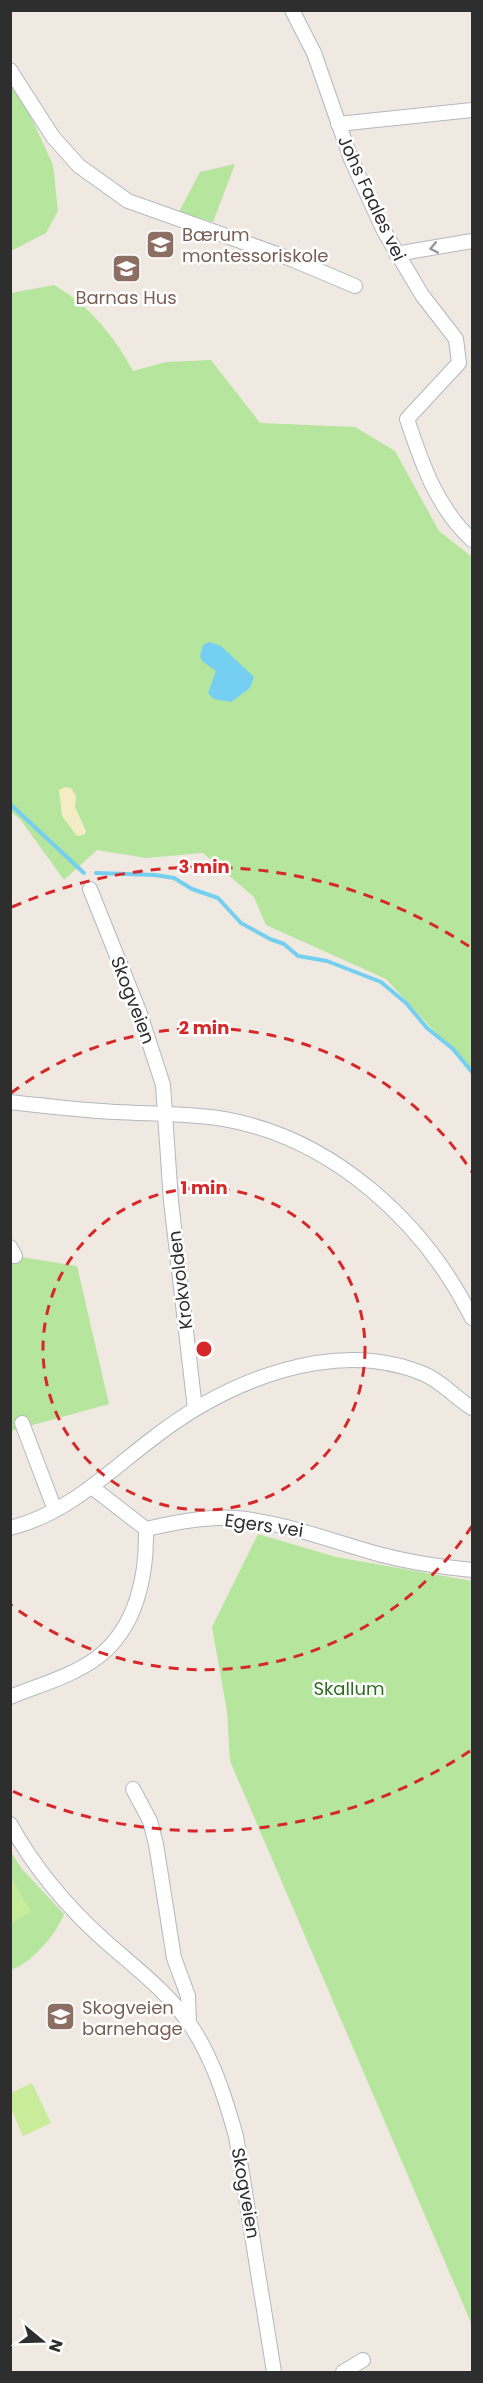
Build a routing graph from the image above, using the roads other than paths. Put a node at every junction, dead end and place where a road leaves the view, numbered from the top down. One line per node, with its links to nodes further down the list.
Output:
1 (291, 10): 4 (street, Johs Faales vei)
2 (10, 70): 7 (street)
3 (472, 110): 4 (street, Johs Faales vei)
4 (338, 124): 6 (street, Johs Faales vei)
5 (472, 241): 6 (street, one-way to 6)
6 (396, 254): 8 (street, Johs Faales vei)
7 (355, 286)
8 (472, 540)
9 (90, 889): 11 (street, Skogveien)
10 (10, 1102): 11 (street)
11 (165, 1114): 12 (street); 14 (street, Krokvolden)
12 (472, 1318)
13 (472, 1408): 14 (street)
14 (195, 1409): 16 (street)
15 (22, 1423): 17 (street)
16 (93, 1488): 17 (street); 19 (street)
17 (55, 1510): 18 (street)
18 (10, 1528)
19 (147, 1528): 20 (street, Egers vei); 21 (street)
20 (472, 1570)
21 (10, 1697)
22 (133, 1789): 24 (street, Skogveien)
23 (10, 1824): 24 (street, Skogveien)
24 (189, 2023): 26 (street, Skogveien)
25 (363, 2360): 27 (street)
26 (274, 2373)
27 (344, 2373)

